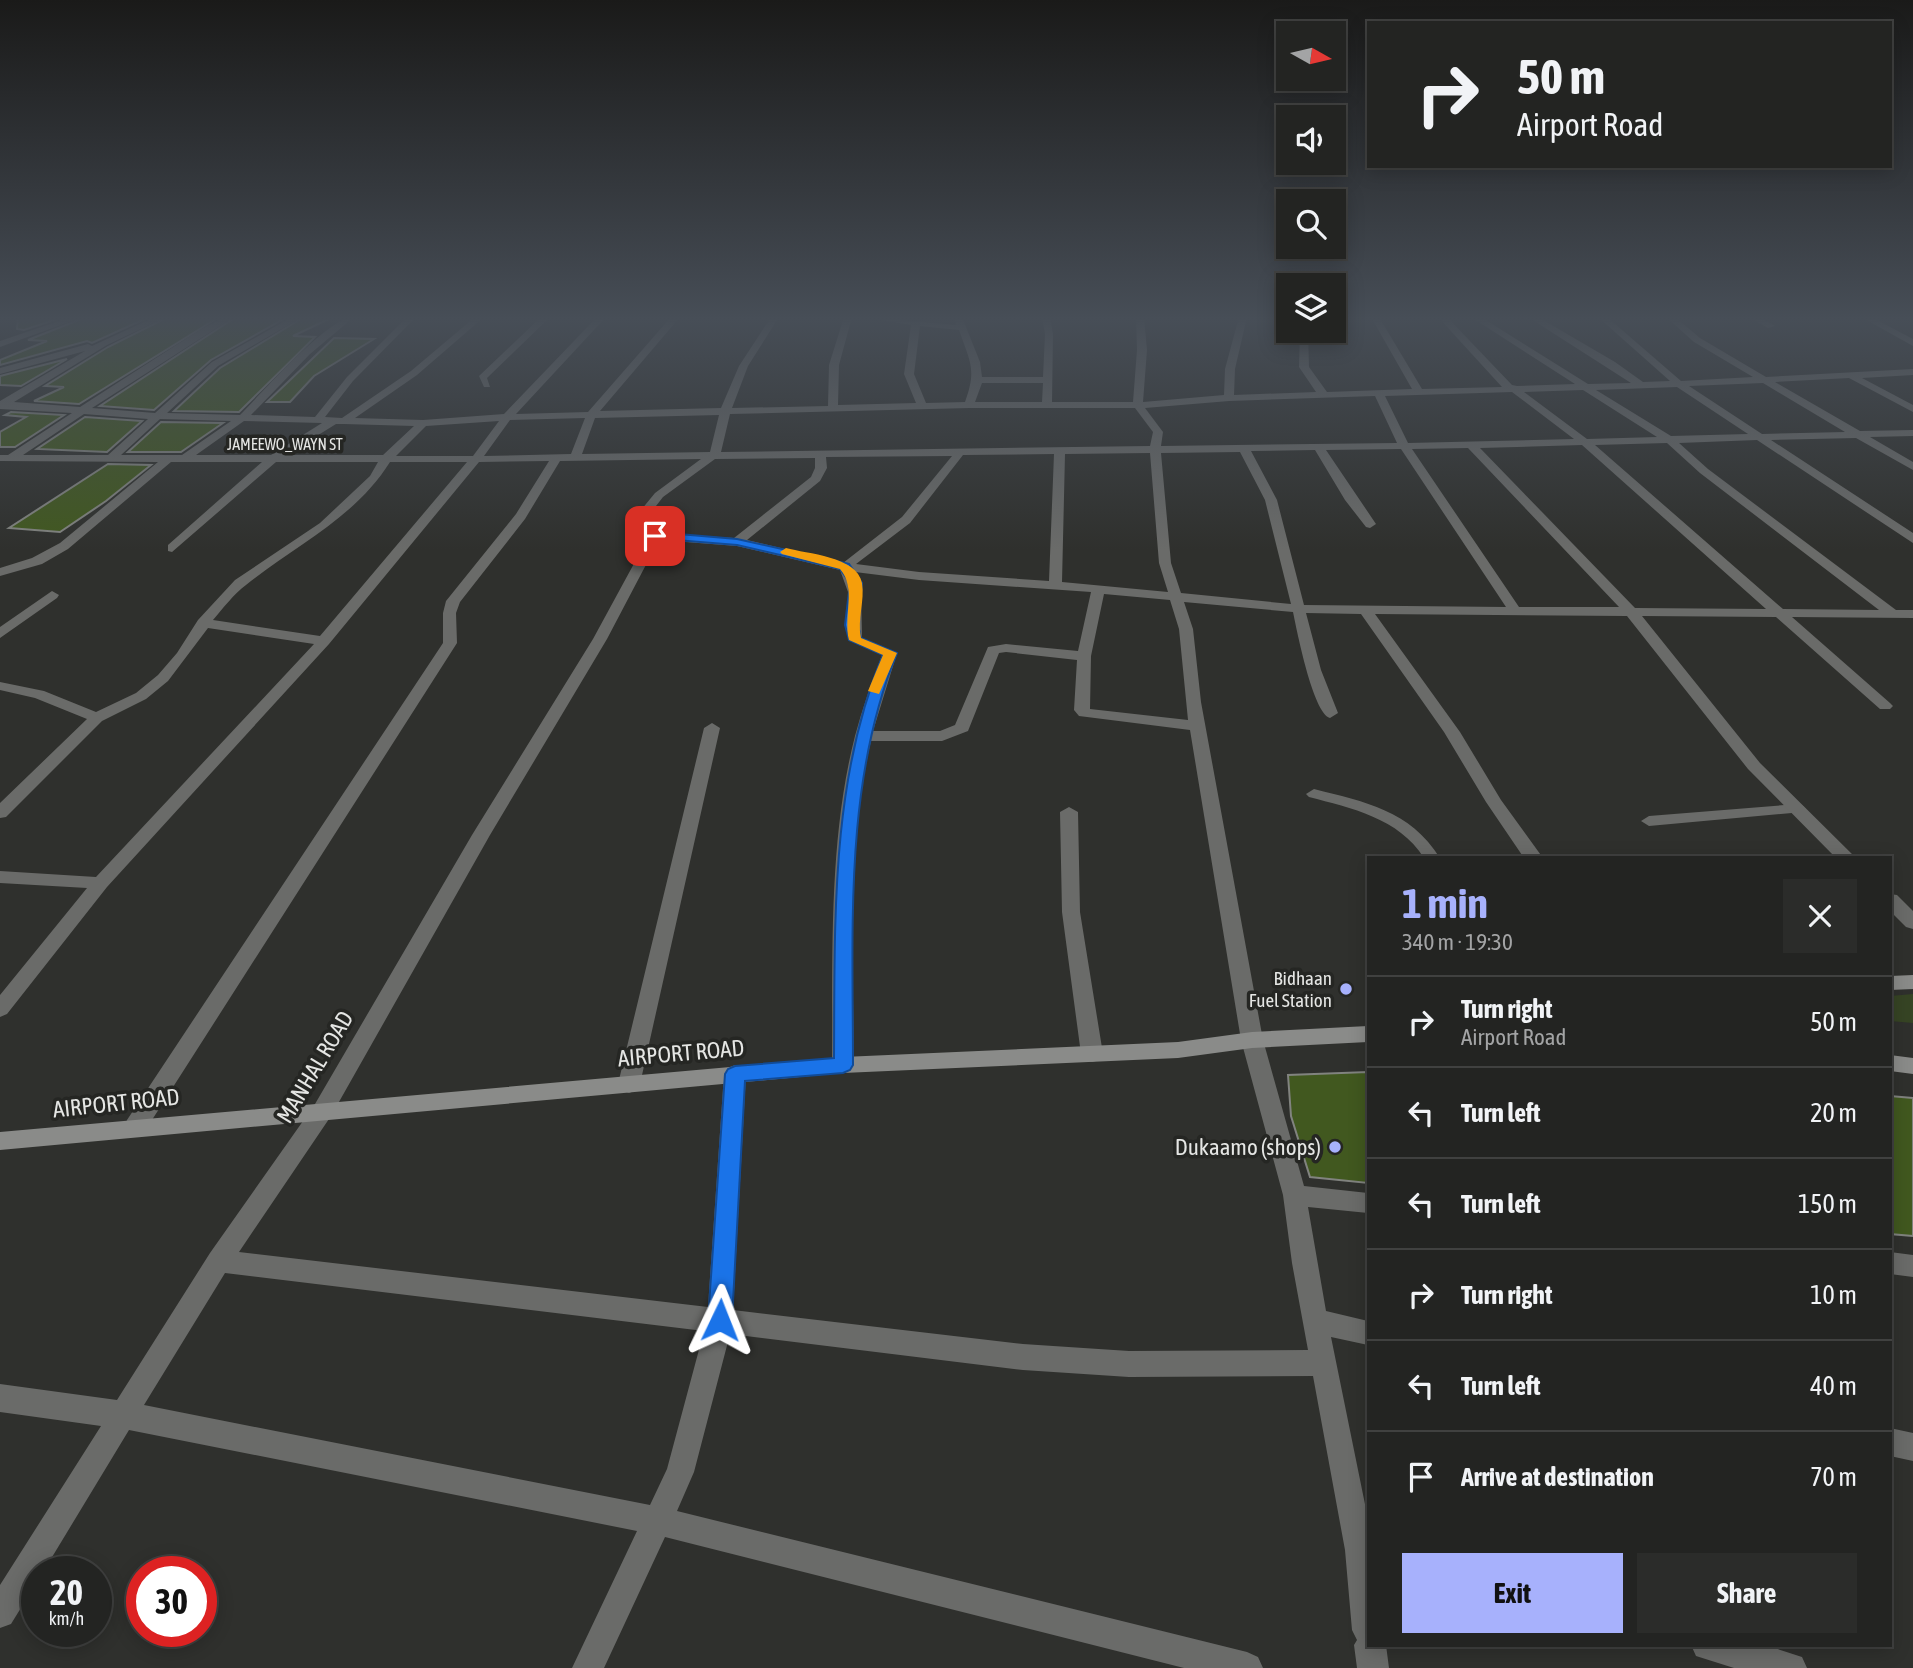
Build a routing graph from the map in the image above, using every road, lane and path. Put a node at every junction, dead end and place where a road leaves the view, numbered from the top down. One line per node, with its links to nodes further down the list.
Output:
1 (1379, 394): 47 (street)
2 (18, 395): 25 (street)
3 (106, 395): 32 (street)
4 (180, 395): 35 (street)
5 (265, 395): 36 (street)
6 (338, 395): 38 (street)
7 (380, 395): 39 (street)
8 (529, 395): 37 (street)
9 (608, 395): 34 (street)
10 (729, 395): 33 (street)
11 (833, 395): 31 (street)
12 (918, 395): 29 (street)
13 (973, 395): 26 (street)
14 (1047, 395): 28 (street)
15 (1139, 395): 27 (street)
16 (1229, 395): 24 (street)
17 (1356, 395): 23 (street)
18 (1520, 395): 45 (street)
19 (1600, 395): 44 (street)
20 (1695, 395): 43 (street)
21 (1790, 395): 42 (street)
22 (1887, 395): 30 (street)
23 (1325, 396): 24 (street)
24 (1229, 398): 27 (street)
25 (1, 405): 32 (street)
26 (969, 405): 28 (street); 29 (street)
27 (1138, 405): 28 (street); 50 (street)
28 (1047, 406)
29 (923, 407): 31 (street)
30 (1913, 409)
31 (833, 410): 33 (street)
32 (83, 412): 35 (street); 60 (street)
33 (723, 414): 34 (street); 54 (street)
34 (591, 415): 37 (street); 55 (street)
35 (155, 416): 36 (street); 57 (street)
36 (244, 416): 38 (street); 62 (street)
37 (508, 417): 40 (street); 59 (street)
38 (318, 420): 39 (street)
39 (339, 421): 40 (street); 63 (street)
40 (423, 424): 58 (street)
41 (1913, 433): 42 (street, JAMEEWO_WAYN ST)
42 (1860, 434): 43 (street, JAMEEWO_WAYN ST); 64 (street)
43 (1761, 438): 44 (street, JAMEEWO_WAYN ST); 67 (street)
44 (1671, 441): 45 (street, JAMEEWO_WAYN ST); 80 (street)
45 (1586, 443): 46 (street, JAMEEWO_WAYN ST); 82 (street)
46 (1471, 445): 47 (street, JAMEEWO_WAYN ST); 79 (street)
47 (1404, 446): 49 (street, JAMEEWO_WAYN ST); 78 (street)
48 (1243, 447): 49 (street, JAMEEWO_WAYN ST); 50 (street, JAMEEWO_WAYN ST); 76 (street)
49 (1318, 447): 65 (street)
50 (1155, 450): 52 (street, JAMEEWO_WAYN ST); 75 (street)
51 (961, 451): 52 (street, JAMEEWO_WAYN ST); 53 (street, JAMEEWO_WAYN ST); 70 (street)
52 (1060, 451): 72 (street)
53 (820, 453): 54 (street, JAMEEWO_WAYN ST); 68 (street)
54 (715, 454): 55 (street, JAMEEWO_WAYN ST); 66 (street)
55 (576, 456): 56 (street, JAMEEWO_WAYN ST)
56 (558, 457): 59 (street, JAMEEWO_WAYN ST); 118 (street)
57 (111, 458): 60 (street, JAMEEWO_WAYN ST); 61 (street, JAMEEWO_WAYN ST)
58 (387, 459): 59 (street, JAMEEWO_WAYN ST); 63 (street, JAMEEWO_WAYN ST); 83 (street)
59 (476, 459): 85 (street)
60 (3, 460)
61 (167, 460): 62 (street, JAMEEWO_WAYN ST); 71 (street)
62 (182, 460): 63 (street, JAMEEWO_WAYN ST)
63 (271, 460): 69 (street)
64 (1913, 467)
65 (1370, 524)
66 (655, 536): 68 (street); 117 (street, MANHAL ROAD)
67 (1913, 539)
68 (737, 542): 70 (street)
69 (172, 548)
70 (845, 567): 72 (street); 93 (street)
71 (0, 572)
72 (1055, 585): 73 (street)
73 (1098, 589): 75 (street); 86 (street)
74 (52, 595): 84 (street)
75 (1178, 598): 76 (street); 91 (street)
76 (1299, 609): 77 (street); 89 (street)
77 (1367, 611): 78 (street); 100 (street)
78 (1516, 612): 79 (street)
79 (1633, 614): 82 (street); 95 (street)
80 (1894, 614): 81 (street); 82 (street)
81 (1913, 614)
82 (1781, 615): 88 (street)
83 (203, 623): 85 (street); 90 (street)
84 (0, 634)
85 (324, 641): 103 (street)
86 (1084, 656): 91 (street); 93 (street)
87 (0, 686): 90 (street)
88 (1885, 706)
89 (1330, 713)
90 (97, 718): 97 (street)
91 (1198, 726): 110 (street)
92 (712, 728): 116 (street)
93 (863, 736): 113 (street)
94 (1314, 794): 99 (lane)
95 (1798, 810): 98 (lane); 101 (street)
96 (1069, 812): 111 (street)
97 (0, 813)
98 (1649, 821)
99 (1431, 856)
100 (1533, 856)
101 (1845, 856)
102 (0, 877): 103 (street)
103 (101, 883): 108 (street)
104 (1892, 902): 105 (street)
105 (1913, 922)
106 (1913, 982): 107 (main road)
107 (1892, 983)
108 (0, 1009)
109 (1367, 1034): 110 (main road, AIRPORT ROAD)
110 (1252, 1040): 111 (main road, AIRPORT ROAD); 120 (street)
111 (1092, 1054): 113 (main road, AIRPORT ROAD)
112 (1892, 1063): 114 (main road)
113 (843, 1065): 115 (main road, AIRPORT ROAD)
114 (1913, 1066)
115 (735, 1074): 116 (main road, AIRPORT ROAD); 125 (street)
116 (629, 1084): 117 (main road, AIRPORT ROAD)
117 (323, 1110): 118 (main road, AIRPORT ROAD); 122 (street, MANHAL ROAD)
118 (135, 1127): 119 (main road, AIRPORT ROAD)
119 (0, 1140)
120 (1295, 1195): 121 (street); 126 (street)
121 (1367, 1203)
122 (219, 1261): 125 (street); 130 (street, MANHAL ROAD)
123 (1892, 1263): 124 (street)
124 (1913, 1266)
125 (720, 1320): 128 (street); 133 (street)
126 (1316, 1321): 127 (street); 128 (street)
127 (1367, 1332)
128 (1324, 1363): 134 (street)
129 (0, 1398): 130 (street)
130 (124, 1415): 133 (street); 136 (street, MANHAL ROAD)
131 (1892, 1442): 132 (street)
132 (1913, 1447)
133 (658, 1521): 139 (street); 140 (street)
134 (1364, 1551): 135 (street)
135 (1367, 1610)
136 (0, 1613)
137 (1370, 1647): 141 (street)
138 (1714, 1647): 142 (street)
139 (588, 1668)
140 (1247, 1668)
141 (1373, 1668)
142 (1791, 1668)

